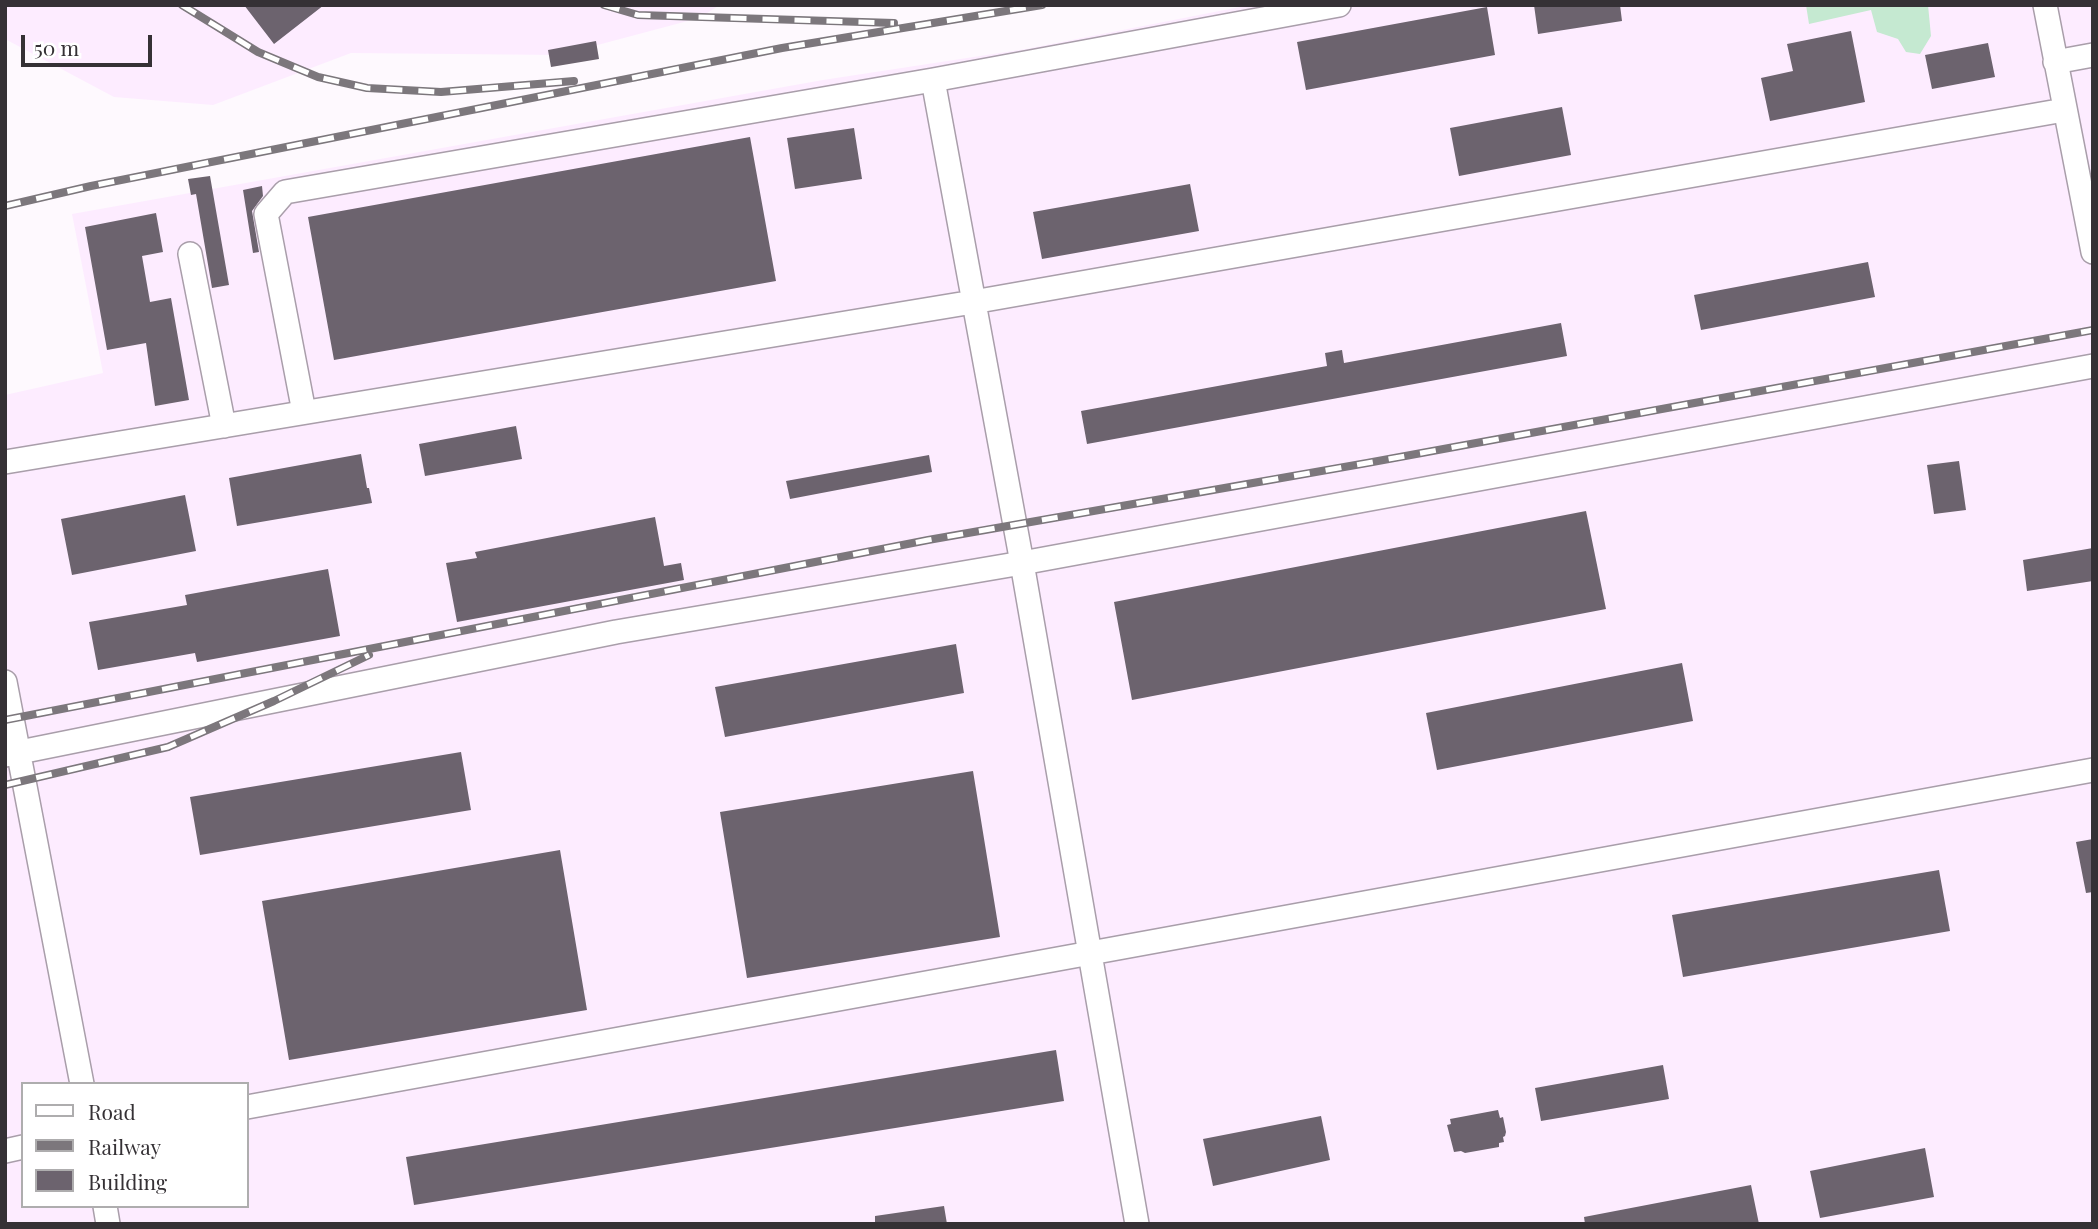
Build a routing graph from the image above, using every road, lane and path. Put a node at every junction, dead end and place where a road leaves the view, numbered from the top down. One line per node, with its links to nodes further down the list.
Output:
1 (1339, 5): 5 (lane)
2 (2045, 5): 4 (lane)
3 (2093, 55): 4 (lane)
4 (2055, 62): 6 (lane)
5 (933, 80): 9 (lane); 11 (lane)
6 (2064, 110): 7 (lane); 9 (lane)
7 (2093, 252)
8 (190, 254): 12 (lane)
9 (973, 302): 11 (lane); 14 (lane)
10 (2093, 366): 14 (lane)
11 (304, 412): 12 (lane)
12 (224, 426): 13 (lane)
13 (5, 462)
14 (1022, 563): 16 (lane); 18 (lane)
15 (5, 682): 16 (lane)
16 (12, 754): 19 (lane)
17 (2093, 769): 18 (lane)
18 (1090, 953): 20 (lane); 21 (lane)
19 (82, 1082)
20 (248, 1107)
21 (1137, 1224)

